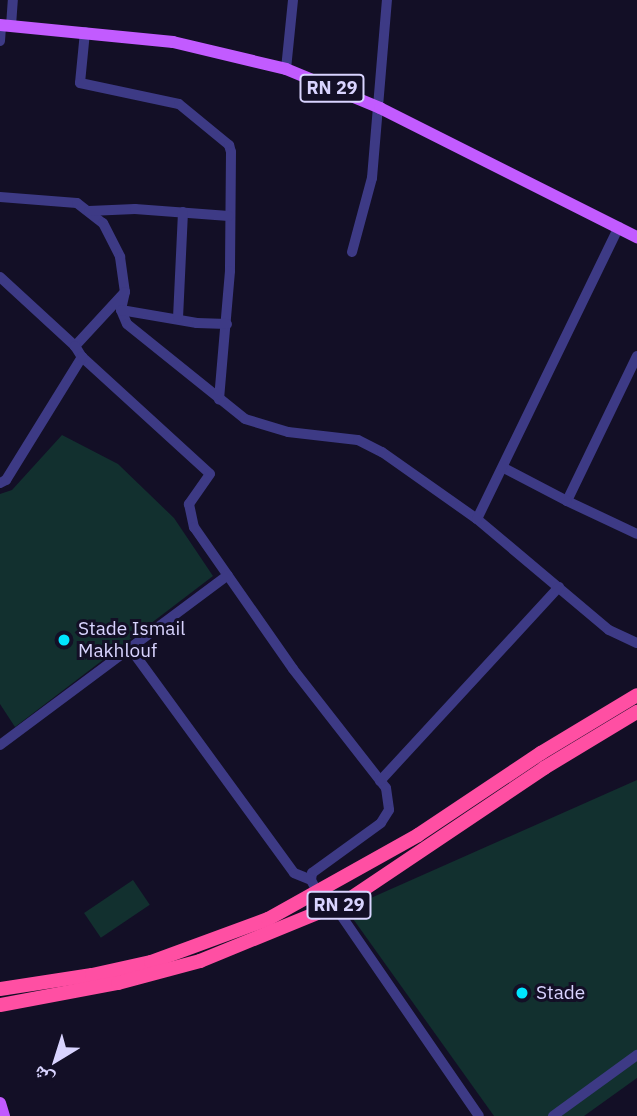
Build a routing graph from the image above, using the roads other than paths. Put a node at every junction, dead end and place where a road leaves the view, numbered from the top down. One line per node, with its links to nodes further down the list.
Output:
1 (13, 0): 4 (street)
2 (293, 0): 7 (street)
3 (387, 0): 8 (street)
4 (4, 25): 5 (main road, RN 29); 6 (street)
5 (85, 32): 7 (main road, RN 29); 12 (street)
6 (0, 41)
7 (286, 69): 8 (main road, RN 29)
8 (380, 108): 13 (main road, RN 29); 15 (street)
9 (0, 197): 10 (street)
10 (89, 211): 11 (street); 17 (street)
11 (183, 212): 12 (street); 19 (street)
12 (229, 216): 20 (street)
13 (619, 227): 14 (main road, RN 29); 25 (street)
14 (637, 237)
15 (352, 252)
16 (0, 277): 21 (street)
17 (125, 292): 18 (street); 21 (street)
18 (121, 310): 19 (street); 24 (street)
19 (178, 318): 20 (street)
20 (227, 324): 24 (street)
21 (75, 346): 23 (street)
22 (637, 356): 27 (street)
23 (82, 357): 26 (street); 30 (street)
24 (219, 400): 28 (street)
25 (504, 468): 27 (street); 28 (street)
26 (0, 483)
27 (567, 501): 29 (street)
28 (477, 519): 31 (street)
29 (637, 534)
30 (228, 575): 33 (street); 37 (street)
31 (559, 587): 32 (street); 37 (street)
32 (637, 643)
33 (130, 648): 36 (street); 38 (street)
34 (637, 695): 38 (highway, RN 29)
35 (637, 712): 39 (highway, RN 29)
36 (0, 745)
37 (380, 780): 38 (street)
38 (314, 887): 40 (highway, RN 29)
39 (335, 908): 41 (highway, RN 29); 45 (street)
40 (0, 989)
41 (0, 1005)
42 (637, 1055): 46 (street)
43 (0, 1103): 44 (main road)
44 (4, 1116)
45 (479, 1116)
46 (553, 1116)

